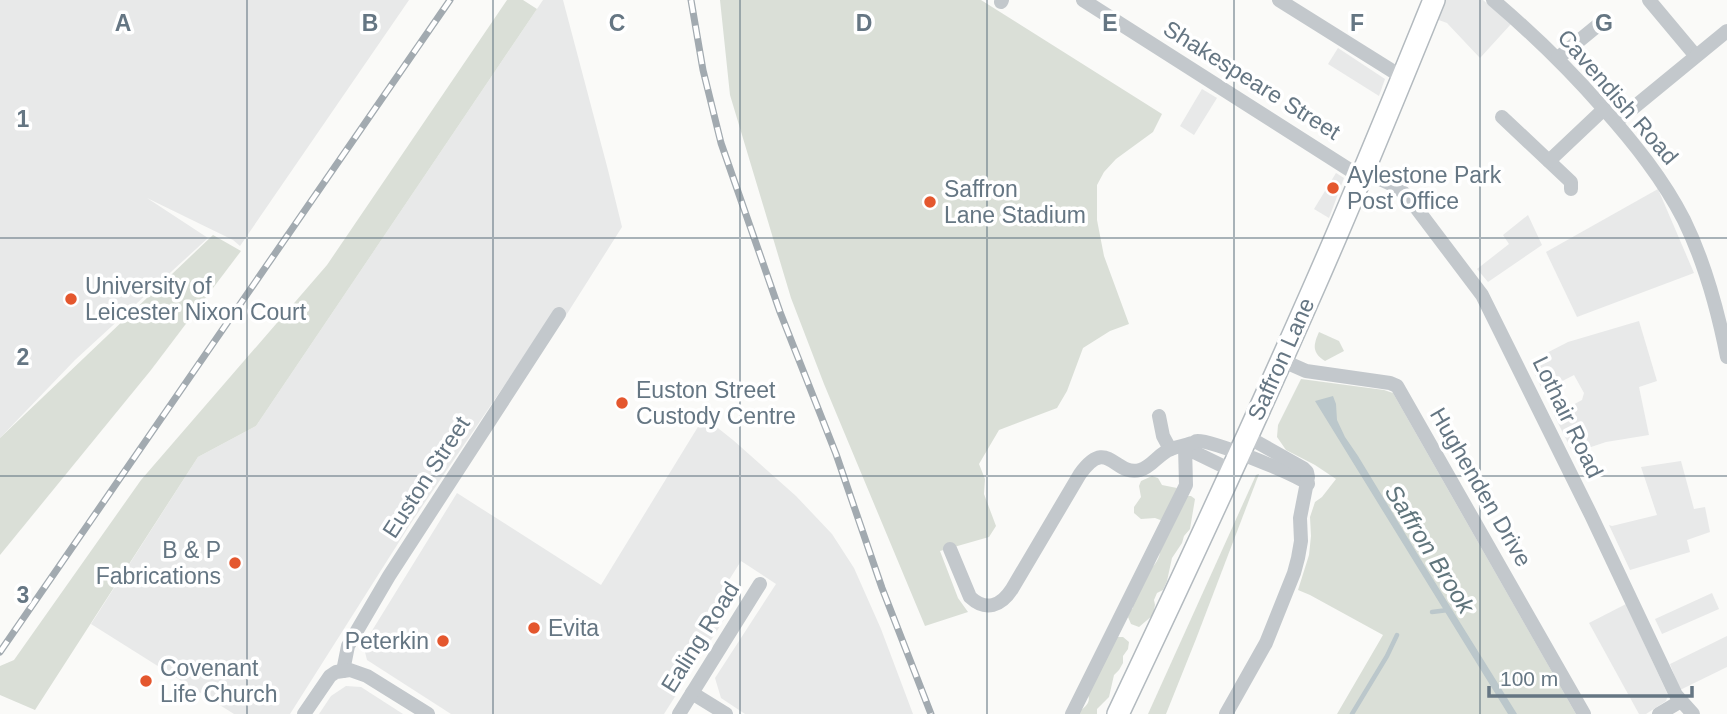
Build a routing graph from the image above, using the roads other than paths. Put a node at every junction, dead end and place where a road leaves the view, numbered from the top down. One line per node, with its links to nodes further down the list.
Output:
1 (1083, 0): 15 (street, Shakespeare Street)
2 (1279, 0): 10 (street)
3 (1434, 0): 10 (main road, Saffron Lane)
4 (1493, 0): 9 (street, Cavendish Road)
5 (1649, 0): 8 (street)
6 (1597, 26): 9 (street)
7 (1727, 31): 8 (street)
8 (1695, 55): 13 (street)
9 (1558, 58): 11 (street, Cavendish Road)
10 (1402, 77): 15 (main road, Saffron Lane)
11 (1604, 109): 13 (street, Cavendish Road); 14 (street)
12 (1502, 117): 14 (street)
13 (1616, 122): 17 (street, Cavendish Road)
14 (1549, 161): 16 (street)
15 (1363, 174): 20 (main road, Saffron Lane); 29 (street, Lothair Road)
16 (1572, 189)
17 (1722, 306): 19 (street, Cavendish Road)
18 (559, 314): 27 (street, Euston Street)
19 (1727, 357)
20 (1282, 360): 24 (main road, Saffron Lane); 37 (street, Hughenden Drive)
21 (1159, 416): 23 (street)
22 (1185, 446): 23 (street); 24 (street); 34 (street)
23 (1170, 449): 25 (street)
24 (1238, 453): 35 (main road, Saffron Lane); 36 (street)
25 (950, 549)
26 (760, 584): 28 (street, Ealing Road)
27 (343, 671): 30 (street); 31 (street)
28 (692, 693): 32 (street, Ealing Road); 33 (street)
29 (1681, 701): 38 (street); 39 (street, Lothair Road)
30 (304, 714)
31 (428, 714)
32 (679, 714)
33 (726, 714)
34 (1072, 714)
35 (1118, 714)
36 (1226, 714)
37 (1584, 714)
38 (1659, 714)
39 (1693, 714)

